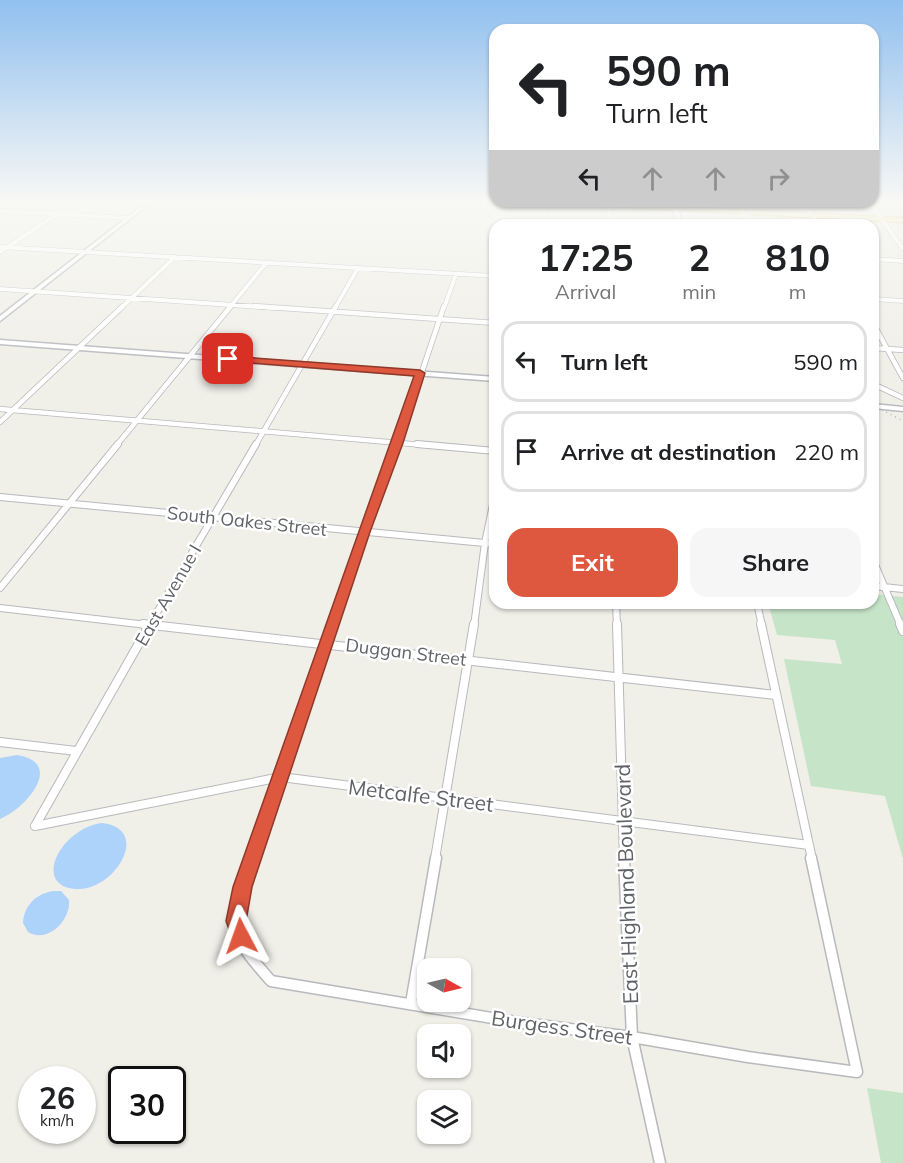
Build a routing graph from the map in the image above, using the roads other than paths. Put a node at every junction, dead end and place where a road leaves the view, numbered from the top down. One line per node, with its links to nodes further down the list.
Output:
1 (82, 255): 11 (main road)
2 (144, 255): 3 (street)
3 (175, 257): 6 (street); 12 (street)
4 (879, 259): 5 (street)
5 (903, 261)
6 (267, 262): 7 (street); 15 (street)
7 (358, 268): 8 (street); 16 (street, East Avenue I)
8 (456, 274): 9 (street); 18 (street)
9 (489, 276)
10 (0, 289): 11 (street)
11 (36, 291): 12 (street); 17 (main road)
12 (132, 298): 15 (street); 22 (street)
13 (879, 299): 14 (street)
14 (903, 301)
15 (231, 306): 16 (street); 26 (street)
16 (333, 312): 18 (street); 27 (street, East Avenue I)
17 (0, 319)
18 (441, 320): 19 (street); 28 (street)
19 (489, 323)
20 (879, 333): 24 (street)
21 (0, 342): 22 (main road)
22 (77, 348): 26 (main road); 36 (street)
23 (879, 348): 24 (street)
24 (888, 349): 25 (street); 29 (street)
25 (903, 350)
26 (190, 356): 27 (main road); 37 (street)
27 (302, 364): 28 (main road); 39 (street, East Avenue I)
28 (420, 373): 30 (main road); 40 (street)
29 (903, 378)
30 (489, 379)
31 (879, 387): 32 (street)
32 (903, 398)
33 (879, 407): 35 (main road)
34 (0, 409): 36 (street)
35 (903, 409)
36 (12, 410): 37 (street); 38 (street)
37 (137, 421): 39 (street); 43 (street)
38 (0, 422)
39 (265, 432): 40 (street); 44 (street, East Avenue I)
40 (398, 443): 41 (street); 46 (street)
41 (489, 451)
42 (0, 497): 43 (street, South Oakes Street)
43 (69, 503): 44 (street, South Oakes Street); 52 (street)
44 (213, 517): 46 (street, South Oakes Street); 57 (street, East Avenue I)
45 (489, 524): 47 (street)
46 (364, 532): 47 (street, South Oakes Street); 59 (street)
47 (485, 543): 48 (street, South Oakes Street); 60 (street)
48 (489, 543)
49 (879, 572): 51 (street)
50 (879, 586): 51 (street)
51 (886, 587): 53 (street); 58 (street)
52 (0, 588)
53 (903, 589)
54 (0, 608): 57 (street, Duggan Street)
55 (616, 609): 61 (street, East Highland Boulevard)
56 (758, 609): 62 (street)
57 (152, 623): 59 (street, Duggan Street); 64 (street, East Avenue I)
58 (903, 631)
59 (327, 643): 60 (street, Duggan Street); 65 (street)
60 (469, 660): 61 (street, Duggan Street); 66 (street)
61 (620, 677): 62 (street, Duggan Street); 67 (street, East Highland Boulevard)
62 (777, 695): 69 (street)
63 (0, 742): 64 (street)
64 (76, 752): 68 (street, East Avenue I)
65 (281, 777): 66 (street, Metcalfe Street); 68 (street, Metcalfe Street); 70 (street, Burgess Street)
66 (446, 798): 67 (street, Metcalfe Street); 70 (street)
67 (622, 821): 69 (street, Metcalfe Street); 71 (street, East Highland Boulevard)
68 (35, 826)
69 (809, 845): 71 (street, Burgess Street)
70 (411, 1003): 71 (street, Burgess Street)
71 (632, 1037): 72 (street, East Highland Boulevard)
72 (660, 1163)

